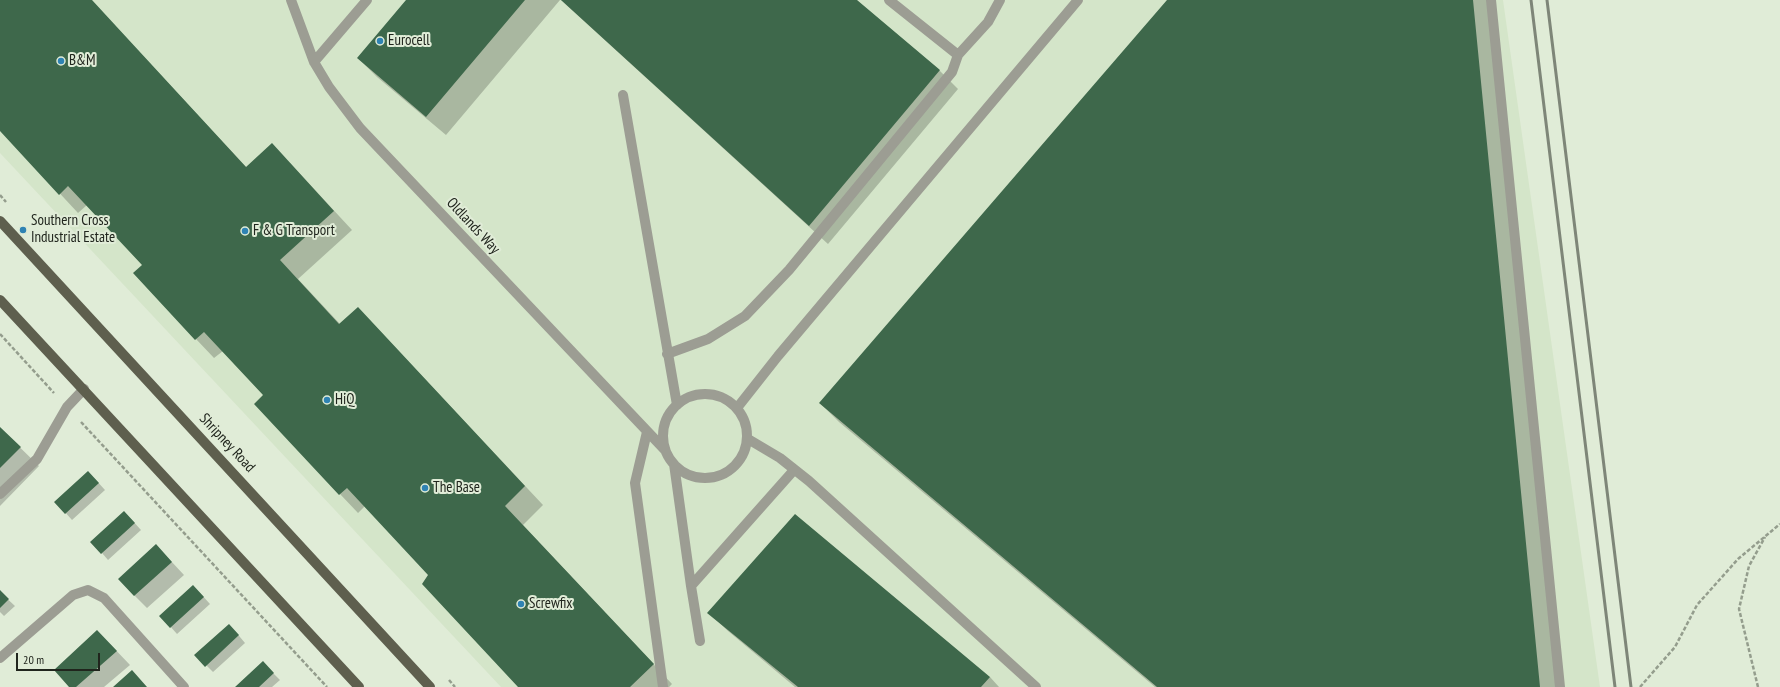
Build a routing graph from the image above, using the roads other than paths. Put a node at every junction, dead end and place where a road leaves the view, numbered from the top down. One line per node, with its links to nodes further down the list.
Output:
1 (291, 0): 8 (lane, Oldlands Way)
2 (368, 0): 8 (lane)
3 (889, 0): 7 (lane)
4 (1000, 0): 7 (lane)
5 (1078, 0): 15 (lane)
6 (1491, 0): 30 (lane)
7 (958, 55): 12 (lane)
8 (314, 62): 16 (lane, Oldlands Way)
9 (623, 95): 12 (lane)
10 (0, 221): 27 (main road, Shripney Road)
11 (0, 300): 13 (main road)
12 (667, 354): 14 (lane)
13 (84, 389): 21 (lane); 26 (main road)
14 (677, 405): 15 (lane, Oldlands Way); 18 (lane, Oldlands Way)
15 (737, 408): 17 (lane)
16 (647, 432): 18 (lane, Oldlands Way); 28 (lane)
17 (748, 439): 19 (lane, Oldlands Way); 20 (lane)
18 (665, 450): 19 (lane, Oldlands Way)
19 (674, 464): 22 (lane)
20 (794, 470): 22 (lane); 29 (lane)
21 (0, 494)
22 (691, 586): 23 (lane)
23 (700, 641)
24 (0, 658): 25 (lane)
25 (184, 687)
26 (359, 687)
27 (430, 687)
28 (663, 687)
29 (1036, 687)
30 (1560, 687)

